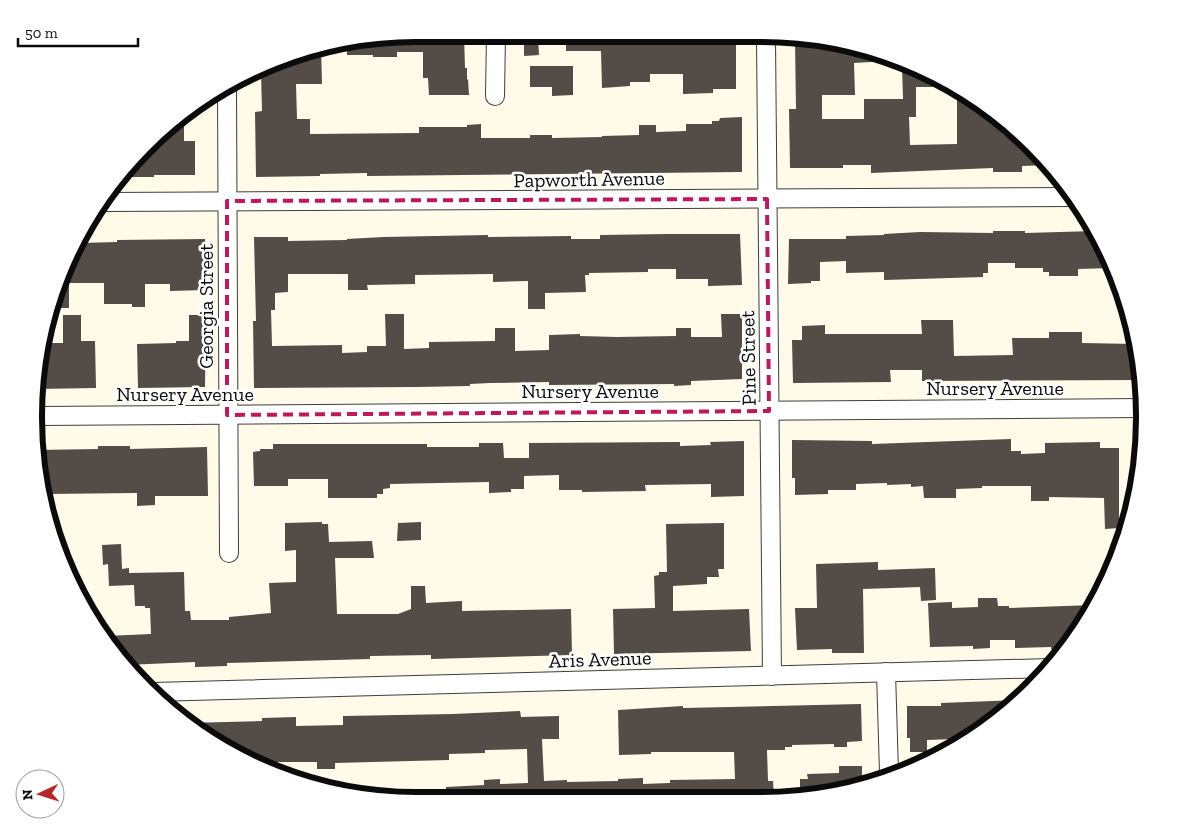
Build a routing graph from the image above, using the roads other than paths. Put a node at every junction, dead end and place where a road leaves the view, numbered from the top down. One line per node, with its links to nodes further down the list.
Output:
1 (496, 42): 4 (street)
2 (766, 42): 6 (street, Pine Street)
3 (227, 95): 7 (street, Georgia Street)
4 (495, 96)
5 (1064, 197): 6 (street, Papworth Avenue)
6 (767, 199): 7 (street, Papworth Avenue); 10 (street, Pine Street)
7 (227, 201): 8 (street, Papworth Avenue); 11 (street, Georgia Street)
8 (111, 202)
9 (1136, 408): 10 (street, Nursery Avenue)
10 (769, 411): 11 (street, Nursery Avenue); 16 (street, Pine Street)
11 (227, 415): 12 (street, Nursery Avenue); 13 (street, Georgia Street)
12 (42, 416)
13 (229, 553)
14 (1039, 668): 15 (street, Aris Avenue)
15 (886, 672): 16 (street, Aris Avenue); 18 (street)
16 (772, 676): 17 (street, Aris Avenue)
17 (162, 692)
18 (889, 769)

